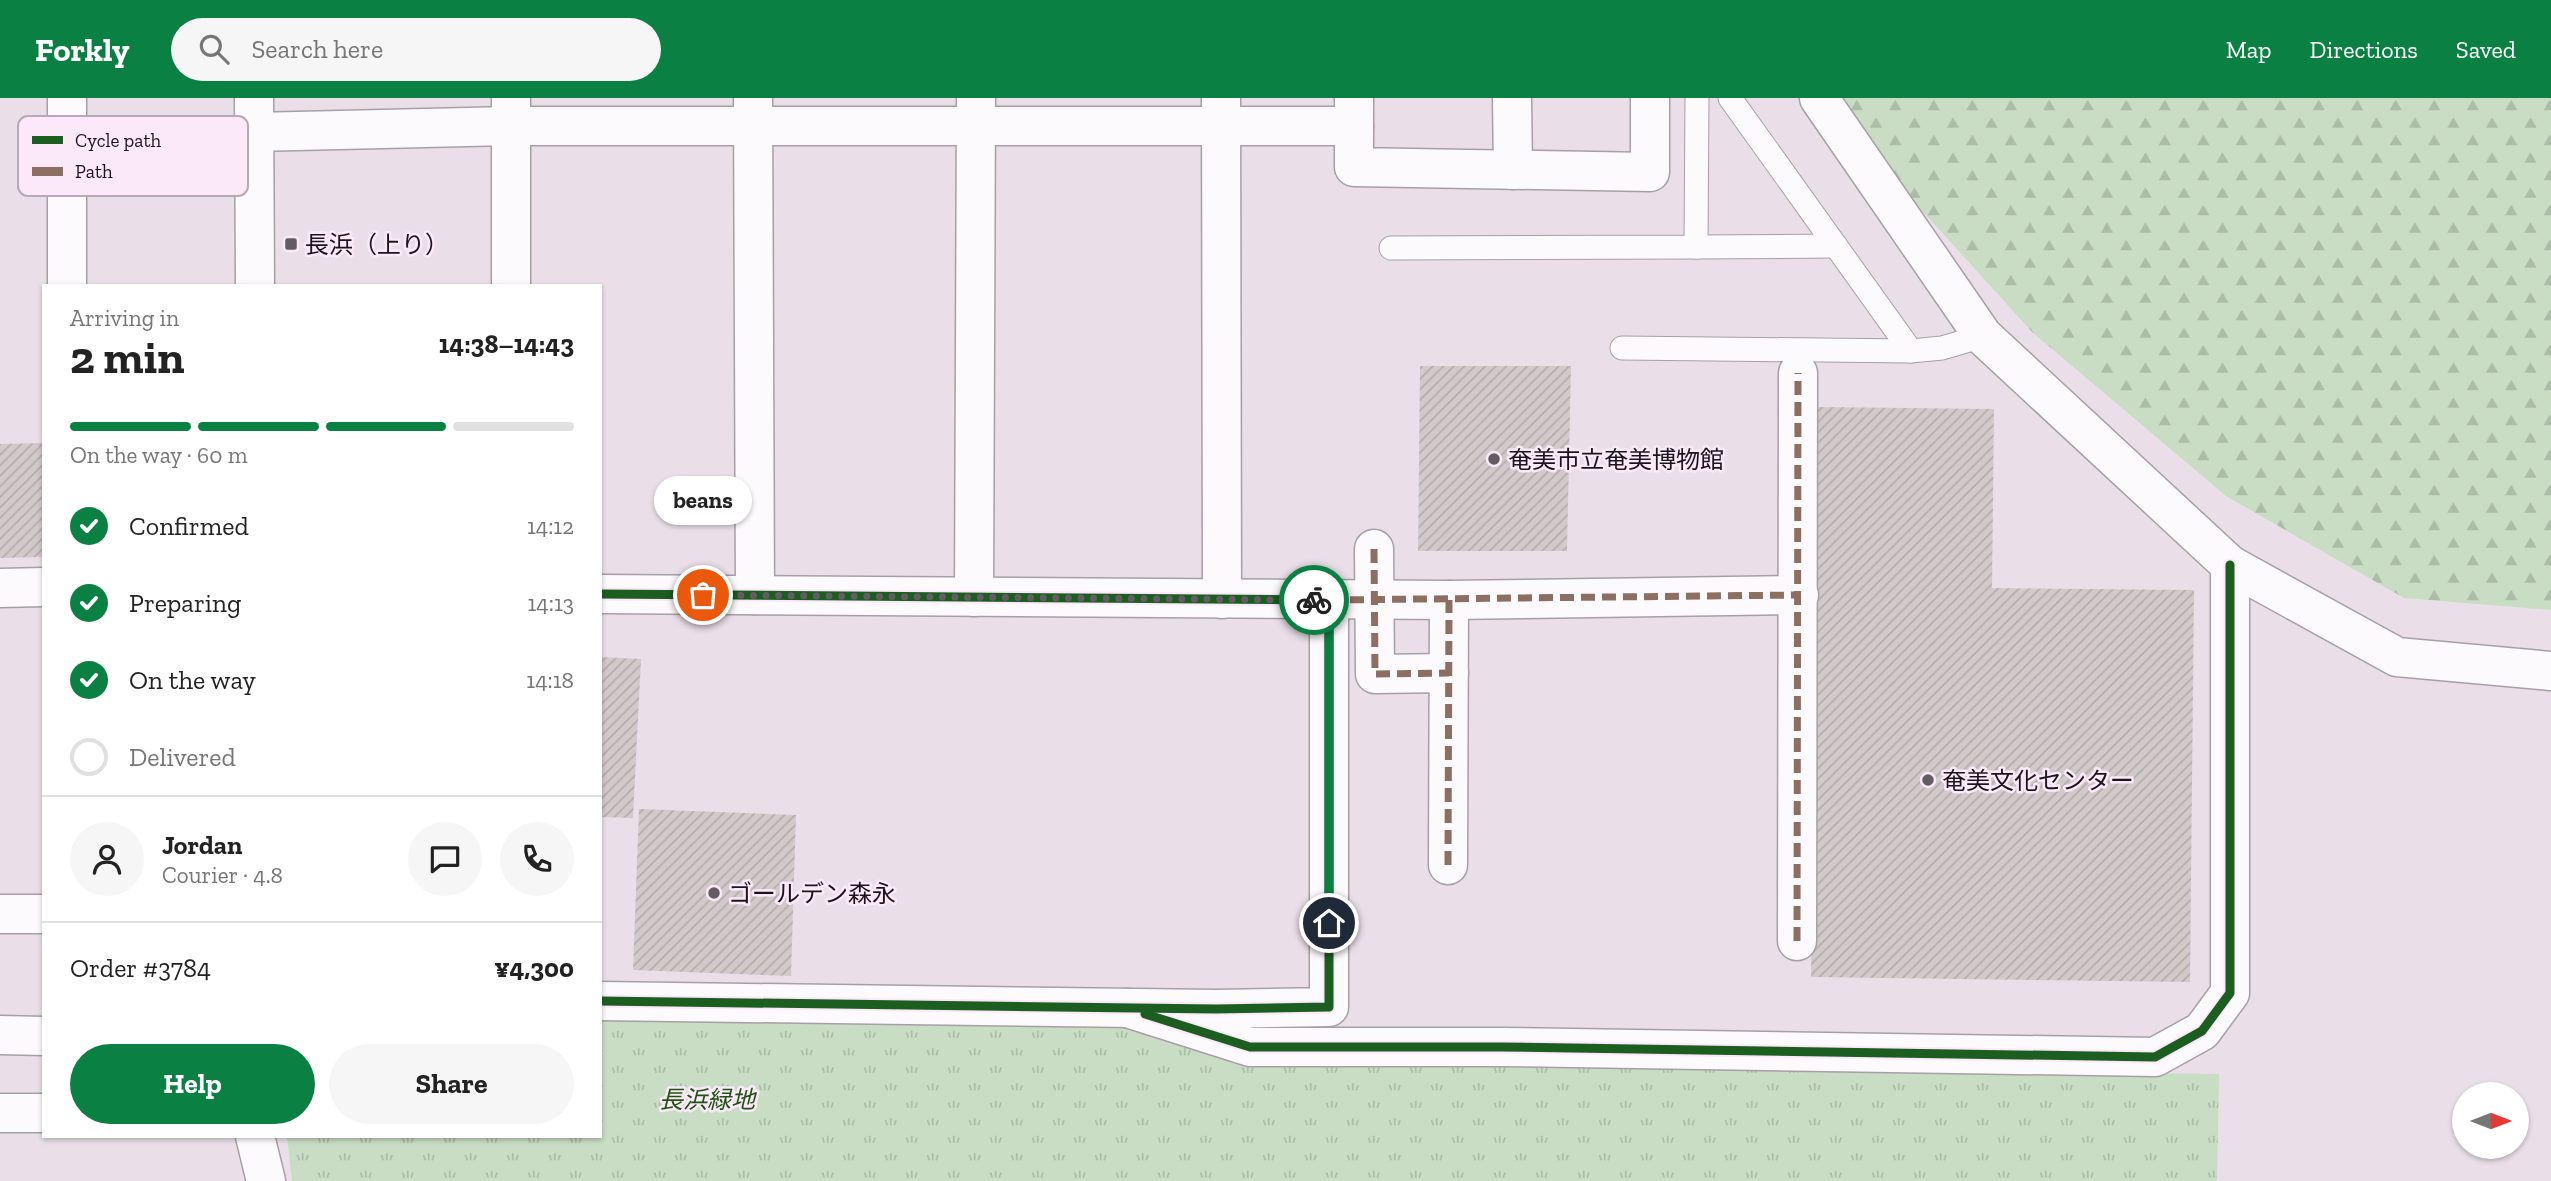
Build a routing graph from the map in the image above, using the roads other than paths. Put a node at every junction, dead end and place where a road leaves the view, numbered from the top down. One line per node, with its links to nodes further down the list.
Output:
1 (67, 98): 13 (street)
2 (1512, 98): 14 (street)
3 (1650, 98): 14 (street)
4 (1697, 98): 17 (lane)
5 (1730, 98): 16 (lane)
6 (1819, 98): 22 (street)
7 (1221, 111): 10 (street); 11 (street); 34 (street)
8 (511, 112): 9 (street); 12 (street); 21 (street)
9 (753, 112): 10 (street); 32 (street)
10 (976, 112): 33 (street)
11 (1354, 112): 14 (street)
12 (254, 115): 20 (street)
13 (67, 116)
14 (1513, 170)
15 (66, 196): 19 (street)
16 (1836, 246): 17 (lane); 24 (lane)
17 (1696, 247): 18 (lane)
18 (1391, 248)
19 (66, 284)
20 (255, 284)
21 (511, 284)
22 (1983, 336): 24 (lane); 27 (street)
23 (1622, 348): 24 (lane)
24 (1912, 351)
25 (1798, 373): 31 (street)
26 (1374, 549): 35 (street)
27 (2230, 565): 38 (street); 45 (street)
28 (42, 587): 29 (street)
29 (0, 588)
30 (602, 594): 32 (street)
31 (1799, 594): 37 (street); 43 (street)
32 (755, 595): 33 (street)
33 (974, 597): 34 (street)
34 (1222, 599): 36 (street)
35 (1377, 599): 36 (street); 37 (street); 39 (street)
36 (1329, 600): 45 (street)
37 (1449, 600): 39 (street)
38 (2551, 671)
39 (1449, 673): 40 (street)
40 (1448, 865)
41 (0, 914): 42 (street)
42 (42, 914)
43 (1797, 941)
44 (602, 1001): 45 (street)
45 (1126, 1008)
46 (0, 1035): 47 (street)
47 (42, 1035)
48 (0, 1113): 49 (street)
49 (42, 1113)
50 (255, 1138): 51 (street)
51 (266, 1181)

